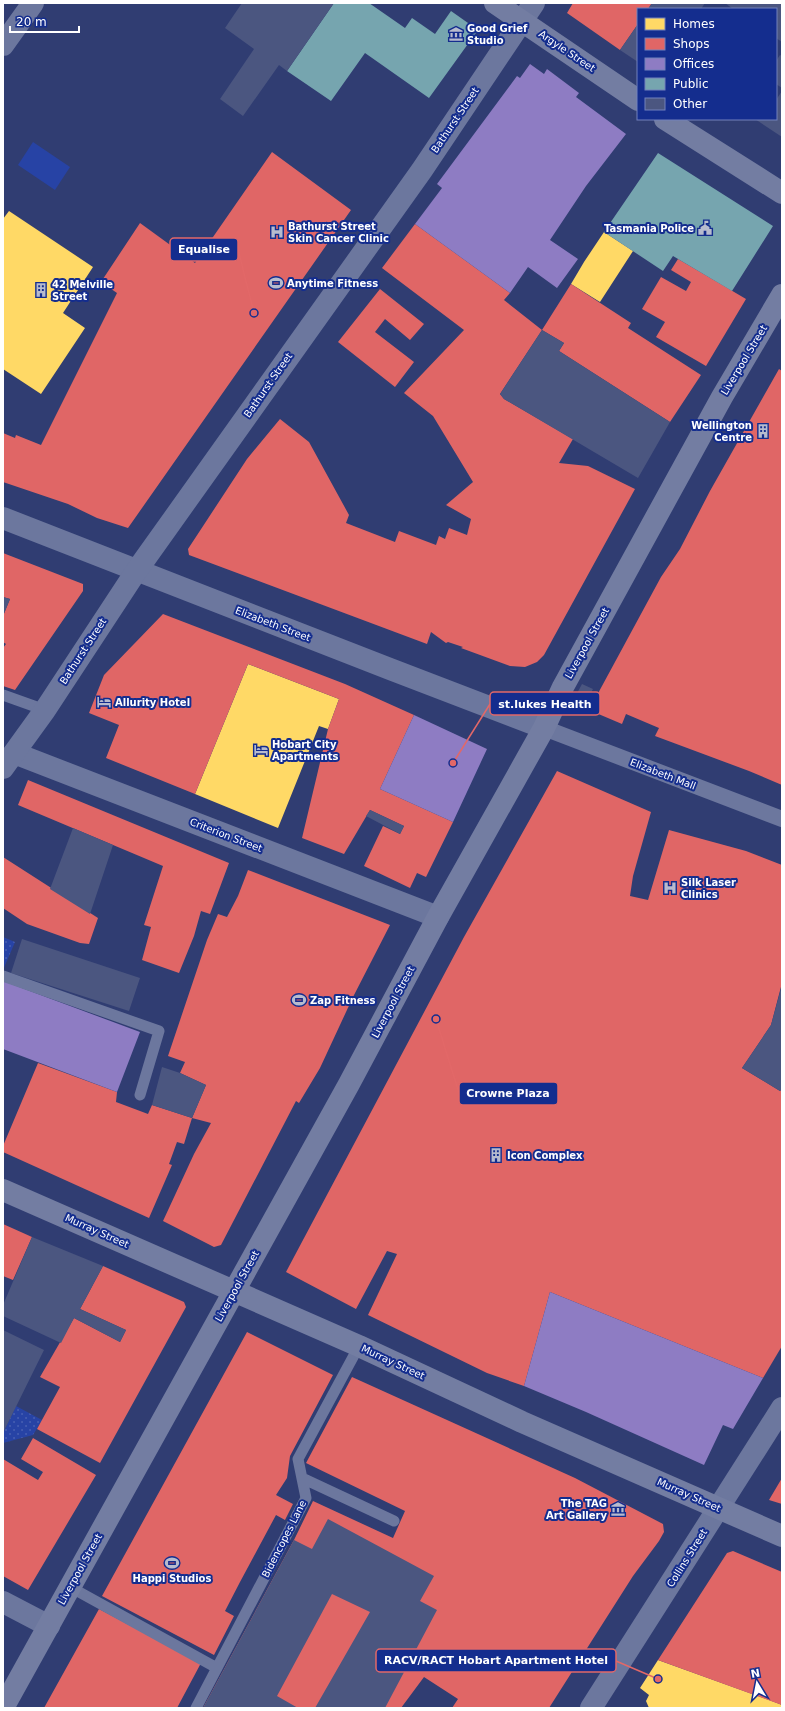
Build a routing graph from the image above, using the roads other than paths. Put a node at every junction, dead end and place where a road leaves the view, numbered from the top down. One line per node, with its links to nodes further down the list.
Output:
1 (33, 3): 5 (street)
2 (495, 3): 4 (main road, Argyle Street)
3 (534, 3): 4 (street, Bathurst Street)
4 (522, 21): 6 (main road, Argyle Street); 11 (street, Bathurst Street)
5 (3, 45)
6 (637, 99)
7 (667, 120): 8 (main road)
8 (782, 193)
9 (782, 295): 14 (main road, Liverpool Street)
10 (3, 518): 11 (street, Elizabeth Street)
11 (137, 570): 13 (street, Bathurst Street); 14 (street, Elizabeth Street)
12 (3, 695): 13 (lane)
13 (45, 710): 15 (street, Bathurst Street)
14 (544, 728): 16 (street, Elizabeth Mall); 17 (main road, Liverpool Street)
15 (8, 760): 17 (street, Criterion Street)
16 (782, 819)
17 (438, 917): 21 (main road, Liverpool Street)
18 (3, 976): 19 (lane)
19 (140, 1095)
20 (3, 1190): 21 (main road, Murray Street)
21 (234, 1292): 22 (main road, Murray Street); 28 (main road, Liverpool Street)
22 (359, 1346): 24 (lane, Bidencopes Lane); 25 (main road, Murray Street)
23 (782, 1408): 25 (street, Collins Street)
24 (302, 1478): 26 (lane); 31 (lane, Bidencopes Lane)
25 (718, 1508): 27 (main road, Murray Street); 34 (street, Collins Street)
26 (394, 1521)
27 (782, 1536)
28 (70, 1587): 30 (main road, Liverpool Street); 31 (lane)
29 (3, 1602): 30 (street)
30 (49, 1626): 32 (main road, Liverpool Street)
31 (217, 1668): 33 (lane, Bidencopes Lane)
32 (3, 1708)
33 (196, 1708)
34 (591, 1708)

